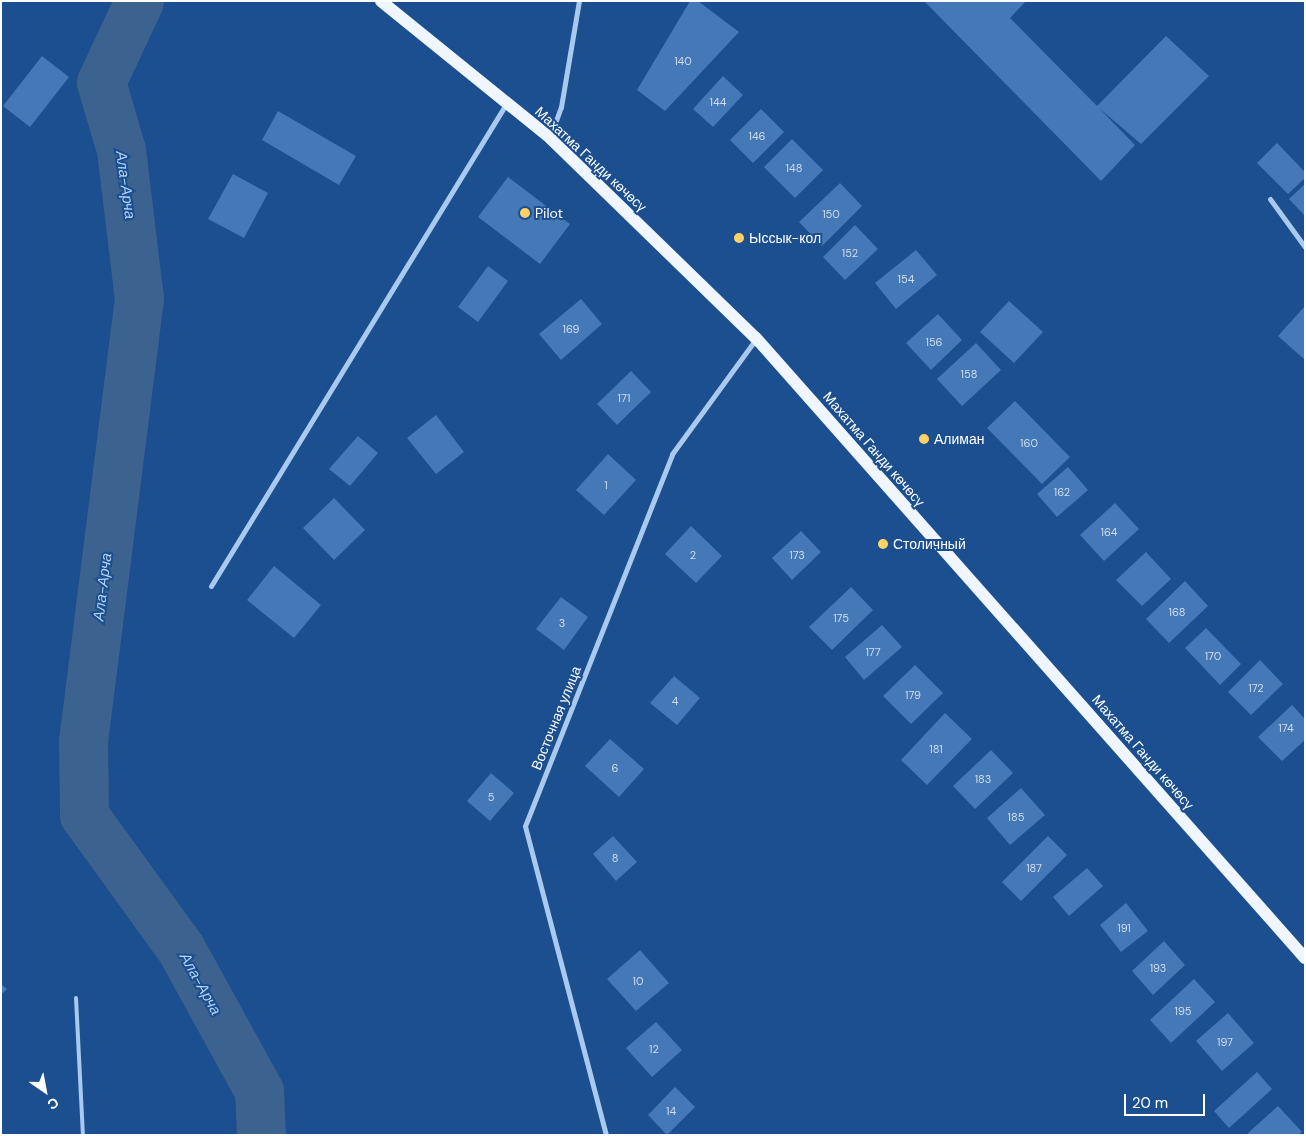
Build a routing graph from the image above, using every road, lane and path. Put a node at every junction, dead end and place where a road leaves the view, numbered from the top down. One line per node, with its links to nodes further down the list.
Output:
1 (380, 1): 3 (main road, Махатма Ганди көчөсү)
2 (579, 1): 4 (street)
3 (507, 103): 4 (main road, Махатма Ганди көчөсү); 8 (street)
4 (550, 138): 7 (main road, Махатма Ганди көчөсү)
5 (1270, 200): 6 (street)
6 (1305, 247)
7 (756, 338): 9 (main road, Махатма Ганди көчөсү); 12 (street, Восточная улица)
8 (211, 586)
9 (1305, 958)
10 (76, 998): 11 (lane)
11 (83, 1135)
12 (606, 1135)

